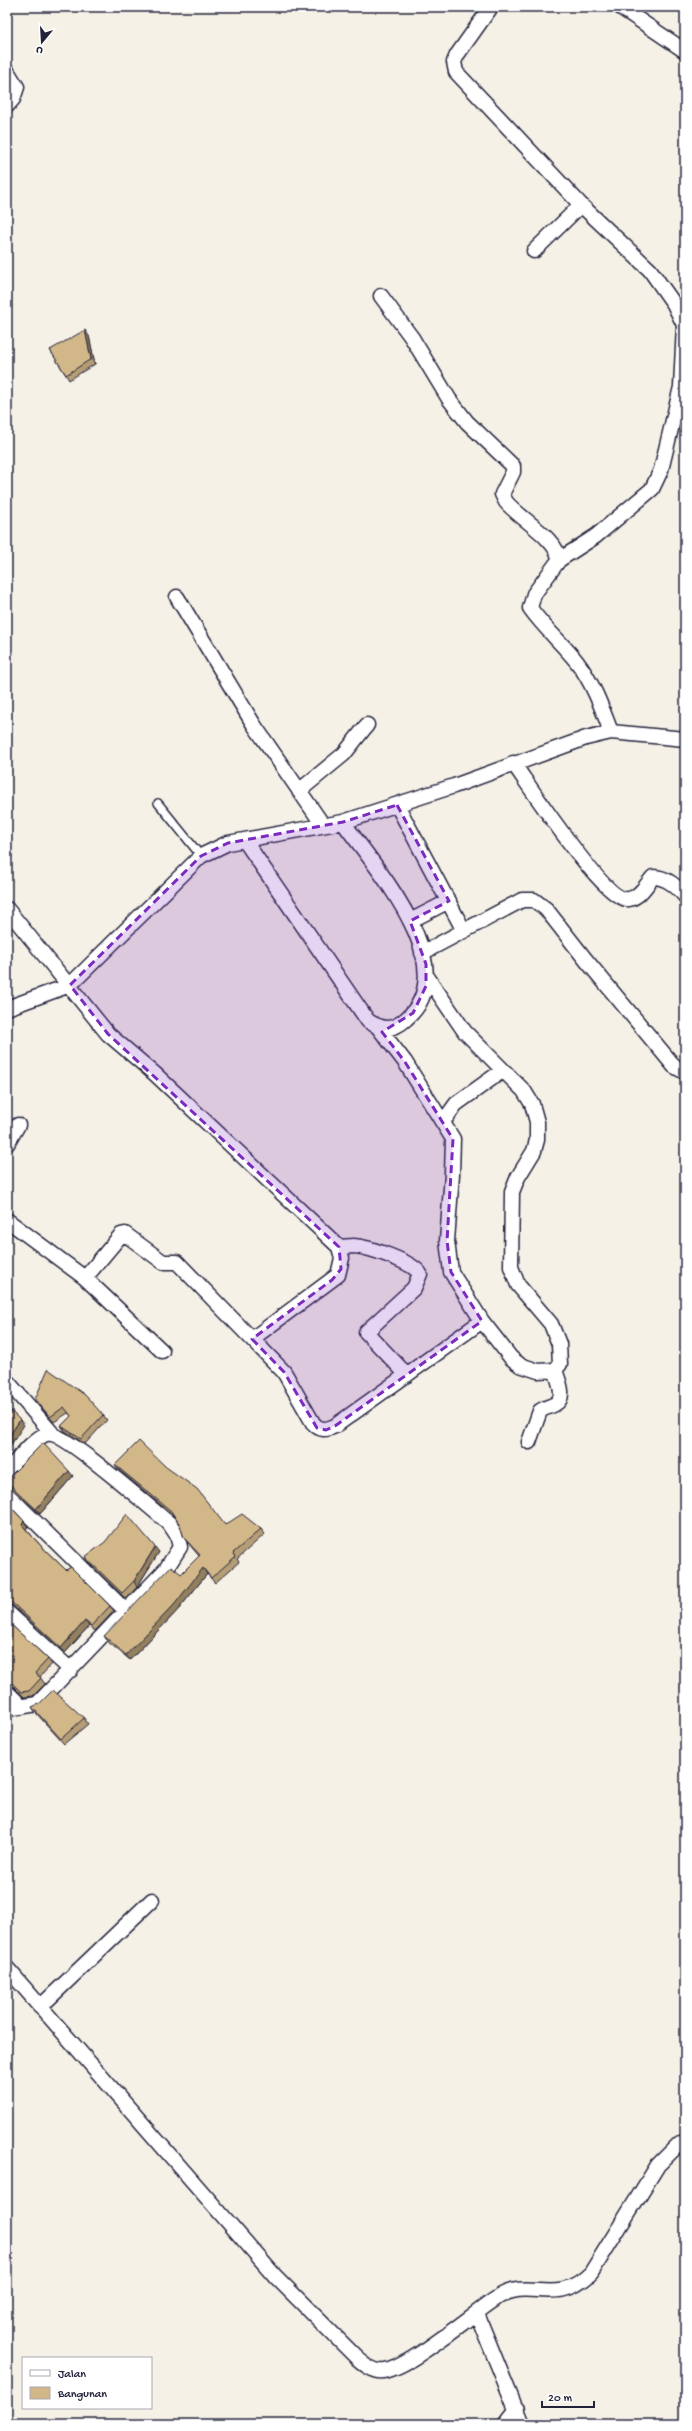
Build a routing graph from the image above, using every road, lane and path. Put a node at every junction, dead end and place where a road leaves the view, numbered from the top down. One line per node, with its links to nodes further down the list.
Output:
1 (491, 7): 6 (street)
2 (620, 7): 3 (street)
3 (685, 51)
4 (7, 72): 5 (street)
5 (7, 106)
6 (581, 205): 7 (street); 9 (street)
7 (534, 251)
8 (381, 296): 9 (street)
9 (559, 560): 12 (street)
10 (177, 597): 15 (street)
11 (367, 725): 15 (street)
12 (611, 732): 13 (street); 14 (street)
13 (685, 739)
14 (513, 764): 17 (street); 22 (street)
15 (299, 791): 19 (street)
16 (158, 803): 21 (lane)
17 (397, 805): 18 (street); 23 (street)
18 (343, 822): 19 (street); 25 (street)
19 (322, 825): 20 (street)
20 (245, 841): 21 (street); 31 (street)
21 (201, 856): 29 (street)
22 (685, 896)
23 (449, 901): 25 (street); 26 (street)
24 (7, 909): 29 (street)
25 (410, 921): 27 (street)
26 (464, 931): 27 (street); 33 (street)
27 (422, 953): 28 (street)
28 (426, 976): 31 (street); 32 (street)
29 (70, 985): 30 (street); 38 (street)
30 (7, 1008)
31 (378, 1027): 34 (street)
32 (502, 1071): 34 (street); 43 (street)
33 (685, 1072)
34 (443, 1122): 40 (street)
35 (18, 1125): 36 (street)
36 (7, 1144)
37 (7, 1220): 39 (street)
38 (339, 1247): 41 (street); 44 (street)
39 (85, 1278): 41 (street); 42 (street)
40 (482, 1321): 43 (street); 44 (street)
41 (252, 1339): 44 (street)
42 (162, 1351)
43 (555, 1370): 47 (street)
44 (406, 1375)
45 (7, 1381): 46 (street)
46 (52, 1433): 48 (street); 50 (street)
47 (529, 1442)
48 (7, 1472)
49 (7, 1494): 50 (street)
50 (125, 1610): 52 (street)
51 (7, 1612): 52 (street)
52 (71, 1670): 54 (street)
53 (7, 1692): 54 (street)
54 (22, 1707): 55 (street)
55 (7, 1709)
56 (152, 1900): 58 (street)
57 (7, 1968): 58 (street)
58 (40, 2008): 60 (street)
59 (683, 2142): 60 (street)
60 (477, 2314): 61 (street)
61 (517, 2409): 62 (street); 63 (street)
62 (505, 2424)
63 (522, 2424)

